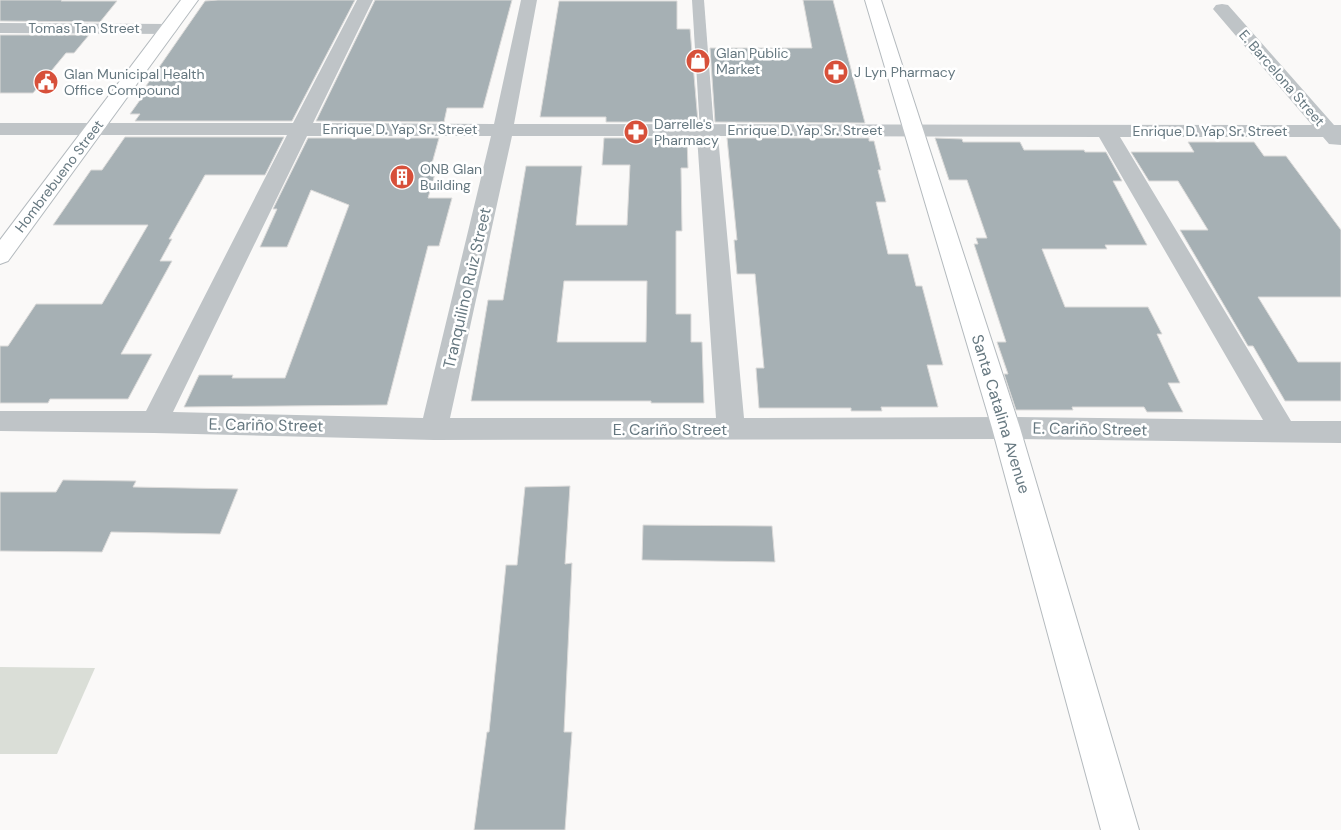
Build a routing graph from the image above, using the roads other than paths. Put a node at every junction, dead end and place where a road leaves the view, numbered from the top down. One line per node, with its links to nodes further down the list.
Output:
1 (190, 0): 8 (street, Hombrebueno Street)
2 (366, 0): 11 (street)
3 (529, 0): 12 (street, Tranquilino Ruiz Street)
4 (698, 0): 13 (lane)
5 (873, 0): 14 (street, Santa Catalina Avenue)
6 (1222, 9): 16 (street, E. Barcelona Street)
7 (0, 28): 8 (street, Tomas Tan Street)
8 (168, 28): 9 (street, Hombrebueno Street)
9 (95, 128): 10 (street, Enrique D. Yap Sr. Street); 11 (street, Enrique D. Yap Sr. Street); 17 (street, Hombrebueno Street)
10 (0, 129)
11 (301, 129): 12 (street, Enrique D. Yap Sr. Street); 19 (street)
12 (503, 129): 13 (street, Enrique D. Yap Sr. Street); 21 (street, Tranquilino Ruiz Street)
13 (707, 130): 14 (street, Enrique D. Yap Sr. Street); 22 (street)
14 (912, 130): 15 (street, Enrique D. Yap Sr. Street); 20 (street, Santa Catalina Avenue)
15 (1106, 131): 16 (street, Enrique D. Yap Sr. Street); 23 (street)
16 (1337, 136)
17 (0, 256)
18 (0, 421): 19 (street, E. Cariño Street)
19 (154, 422): 21 (street, E. Cariño Street)
20 (1006, 428): 22 (street, E. Cariño Street); 23 (street, E. Cariño Street); 25 (street, Santa Catalina Avenue)
21 (434, 429): 22 (street, E. Cariño Street)
22 (730, 429)
23 (1283, 431): 24 (street, E. Cariño Street)
24 (1341, 432)
25 (1120, 830)

